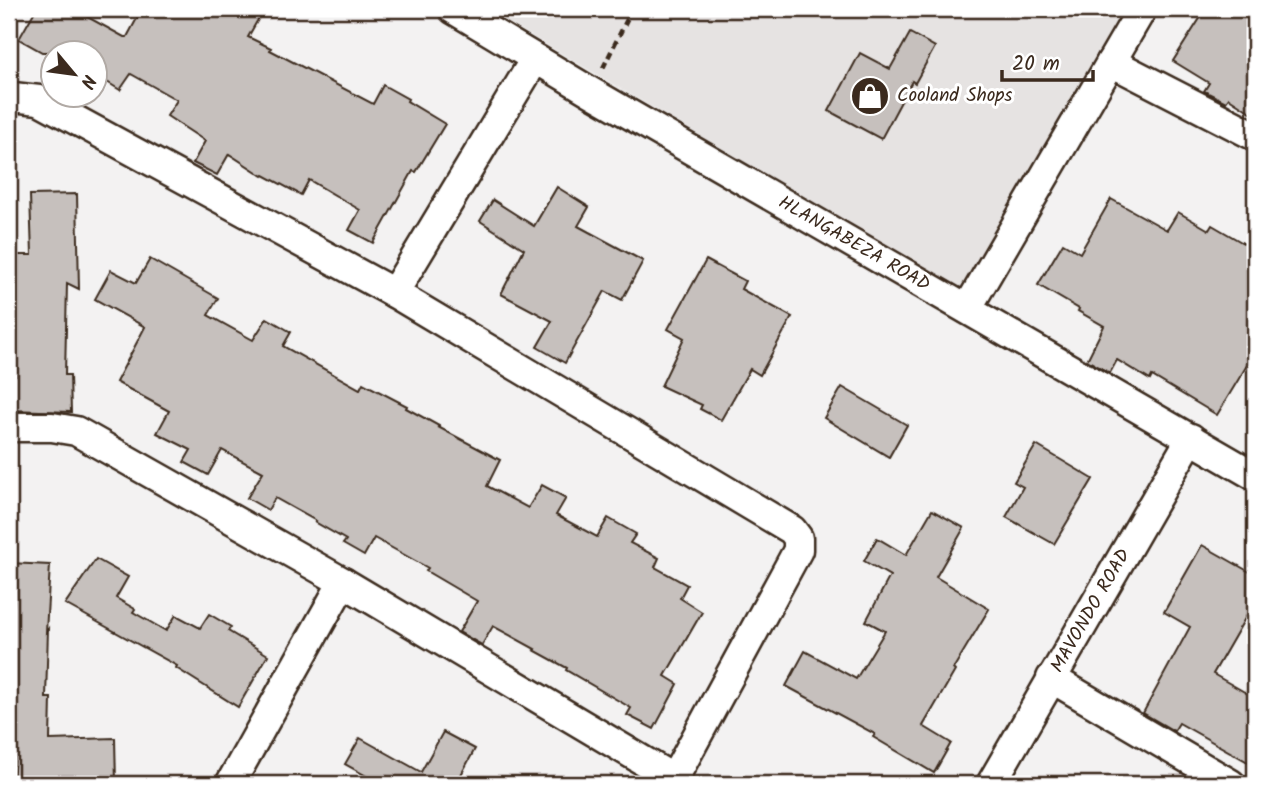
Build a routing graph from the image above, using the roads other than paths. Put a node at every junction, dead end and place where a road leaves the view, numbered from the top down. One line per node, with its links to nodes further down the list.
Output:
1 (453, 9): 3 (street, HLANGABEZA ROAD)
2 (1142, 9): 4 (street)
3 (535, 59): 7 (street); 8 (street, HLANGABEZA ROAD)
4 (1111, 62): 6 (street); 8 (street)
5 (9, 98): 7 (street)
6 (1255, 136)
7 (394, 293): 14 (street)
8 (967, 309): 10 (street, HLANGABEZA ROAD)
9 (9, 427): 12 (street)
10 (1191, 438): 11 (street, HLANGABEZA ROAD); 13 (street, MAVONDO ROAD)
11 (1255, 476)
12 (343, 582): 14 (street); 15 (street)
13 (1051, 678): 16 (street, MAVONDO ROAD); 17 (street)
14 (673, 781)
15 (230, 784)
16 (991, 784)
17 (1231, 784)

